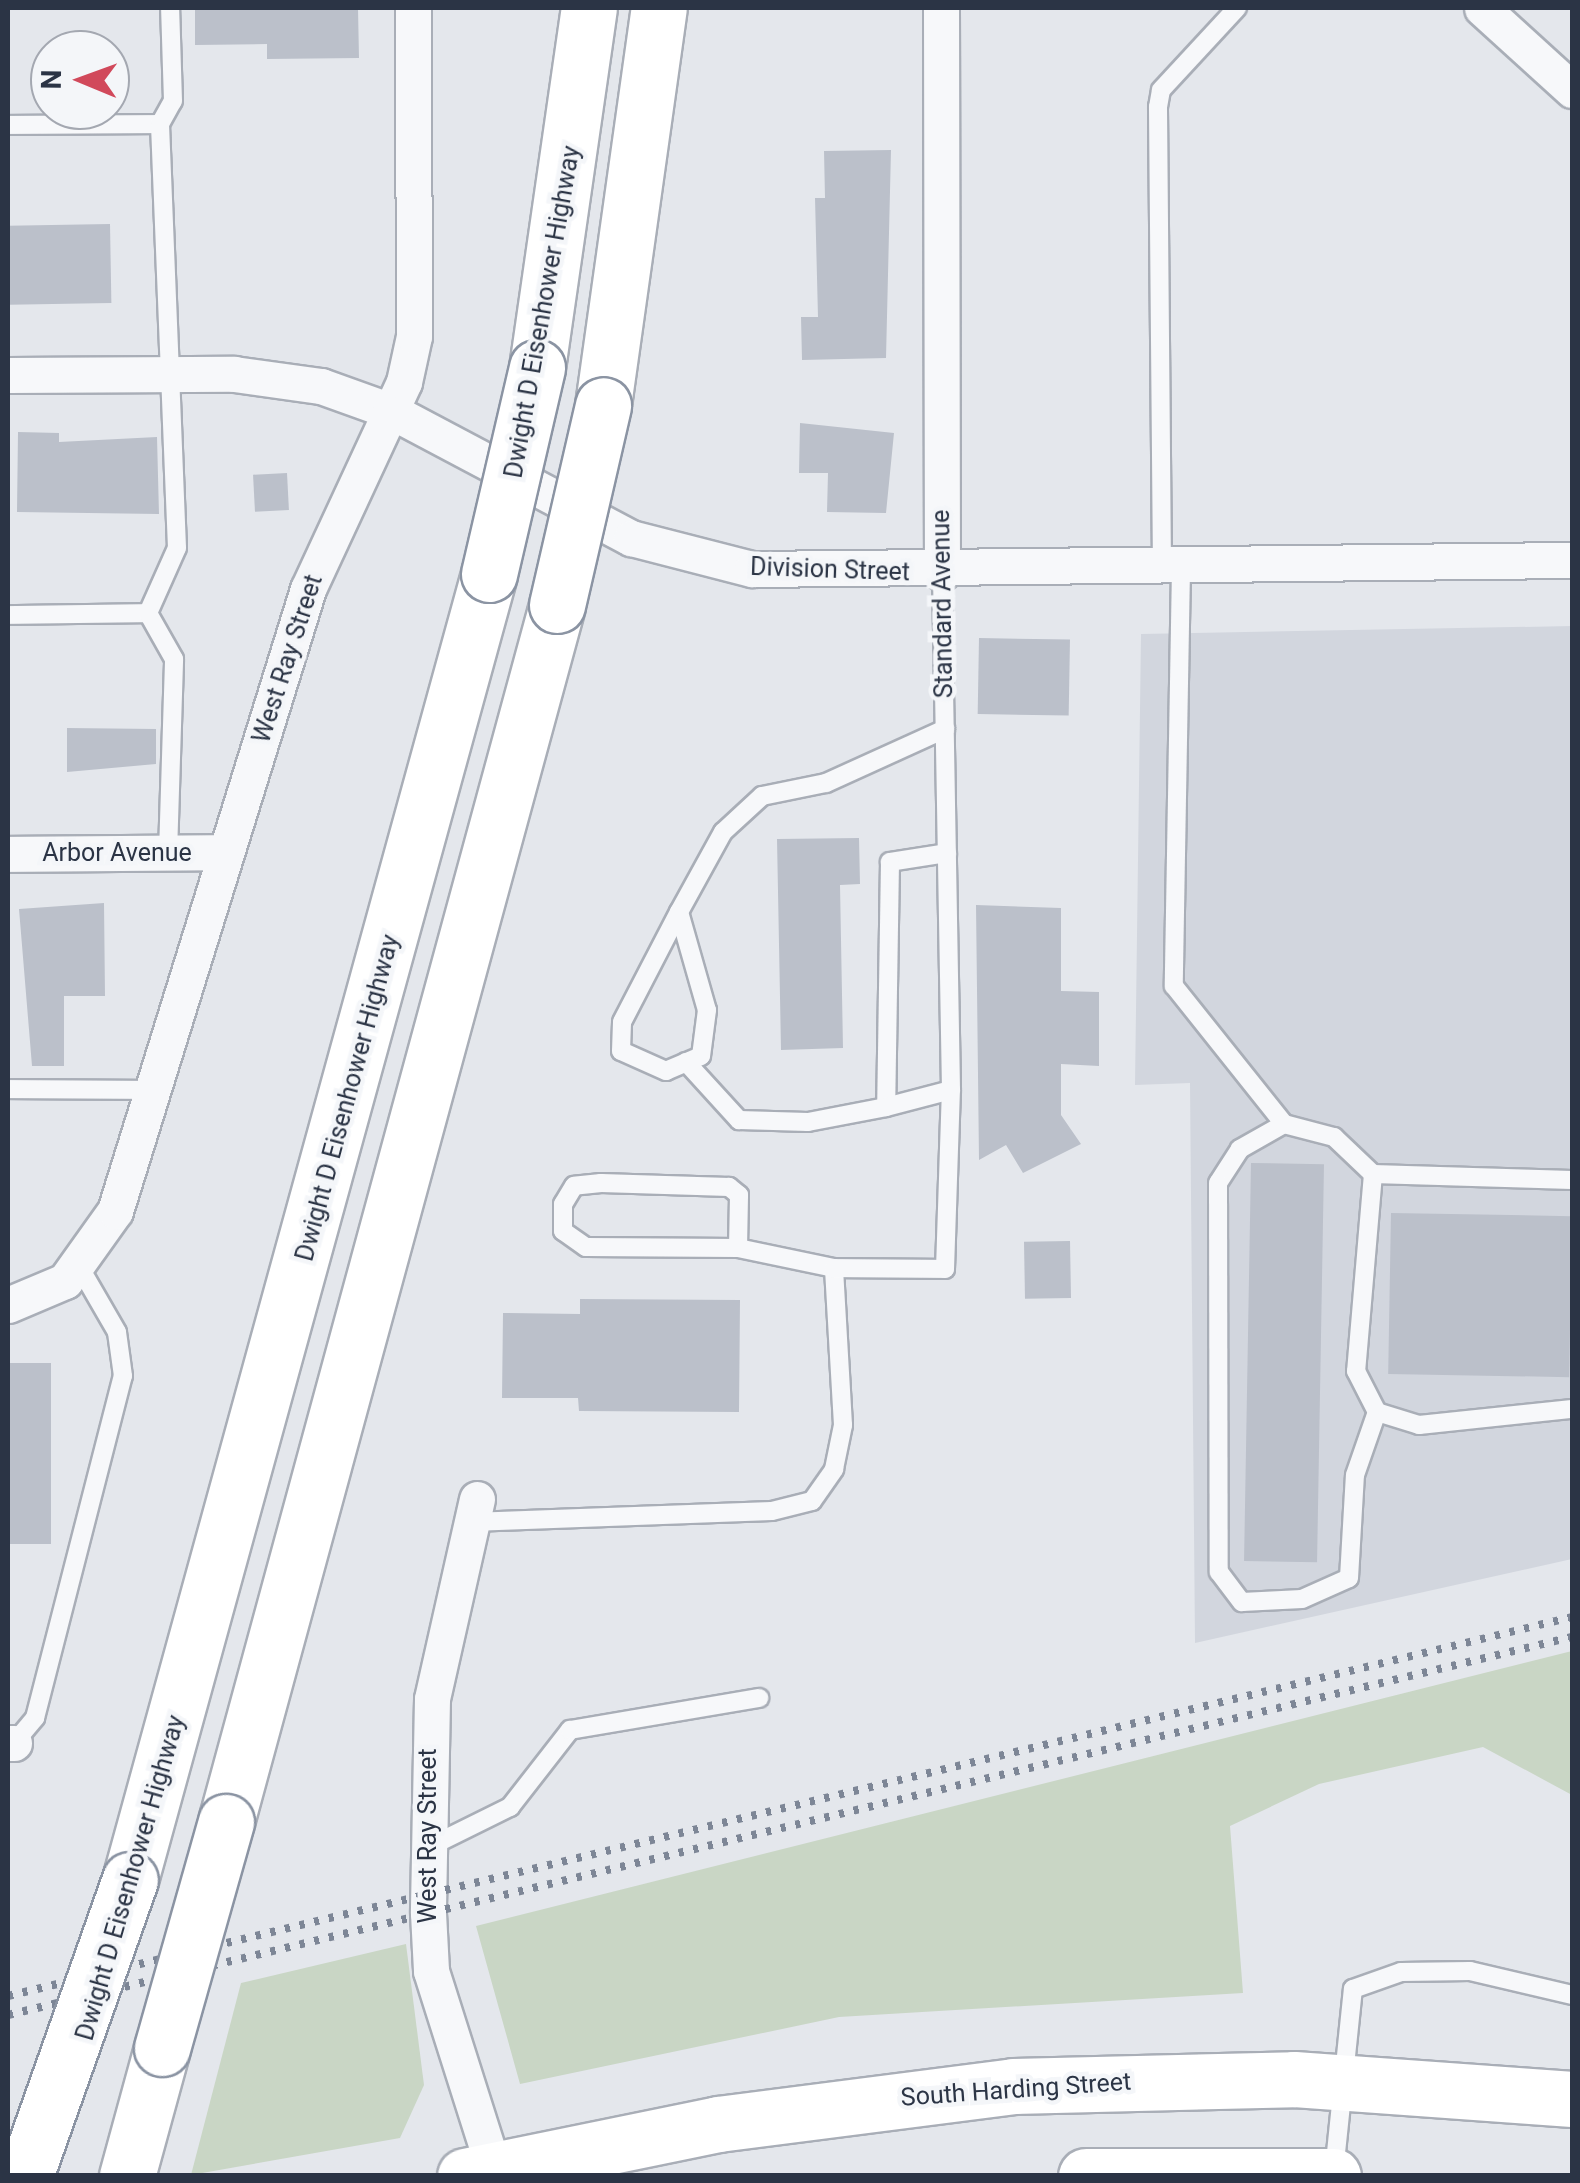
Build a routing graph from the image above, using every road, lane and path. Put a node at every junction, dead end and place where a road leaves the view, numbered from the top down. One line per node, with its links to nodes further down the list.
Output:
1 (170, 8): 9 (lane)
2 (413, 8): 13 (street, West Ray Street)
3 (589, 8): 43 (main road, Dwight D Eisenhower Highway, bridge)
4 (660, 8): 47 (main road, bridge)
5 (941, 8): 16 (street, Standard Avenue)
6 (1237, 8): 15 (lane)
7 (1482, 8): 8 (street)
8 (1572, 90)
9 (160, 124): 10 (lane); 11 (lane)
10 (8, 125)
11 (164, 374): 12 (street, Division Street); 13 (street, Division Street); 17 (lane)
12 (8, 375)
13 (392, 411): 16 (street, Division Street); 21 (street, West Ray Street)
14 (1572, 560): 15 (street, Division Street)
15 (1172, 568): 16 (street, Division Street); 30 (lane)
16 (942, 572): 19 (lane, Standard Avenue)
17 (148, 612): 18 (lane); 20 (lane)
18 (8, 615)
19 (945, 729): 22 (lane, Standard Avenue); 24 (lane)
20 (168, 852): 21 (street, Arbor Avenue); 23 (street, Arbor Avenue)
21 (226, 852): 27 (street, West Ray Street)
22 (947, 853): 28 (lane, Standard Avenue); 29 (lane)
23 (8, 854)
24 (680, 912): 25 (lane); 25 (lane)
25 (686, 1062): 29 (lane)
26 (8, 1089): 27 (lane)
27 (152, 1090): 35 (street, West Ray Street)
28 (951, 1090): 29 (lane); 34 (lane, Standard Avenue)
29 (886, 1107)
30 (1284, 1124): 31 (lane); 38 (lane)
31 (1373, 1174): 32 (lane); 38 (lane)
32 (1572, 1180)
33 (738, 1248): 33 (lane); 34 (lane)
34 (834, 1268): 39 (lane)
35 (67, 1277): 36 (street); 41 (lane)
36 (8, 1305)
37 (1572, 1409): 38 (lane)
38 (1377, 1412)
39 (474, 1511): 42 (street, West Ray Street)
40 (759, 1698): 42 (lane)
41 (11, 1743)
42 (427, 1848): 48 (street, West Ray Street)
43 (137, 1859): 49 (main road, bridge); 50 (main road, Dwight D Eisenhower Highway, bridge)
44 (1572, 1995): 45 (lane)
45 (1339, 2081): 46 (main road, South Harding Street); 48 (main road, South Harding Street); 52 (lane)
46 (1572, 2099)
47 (130, 2167)
48 (488, 2174)
49 (24, 2176)
50 (48, 2176)
51 (1086, 2176): 52 (main road)
52 (1333, 2176)

